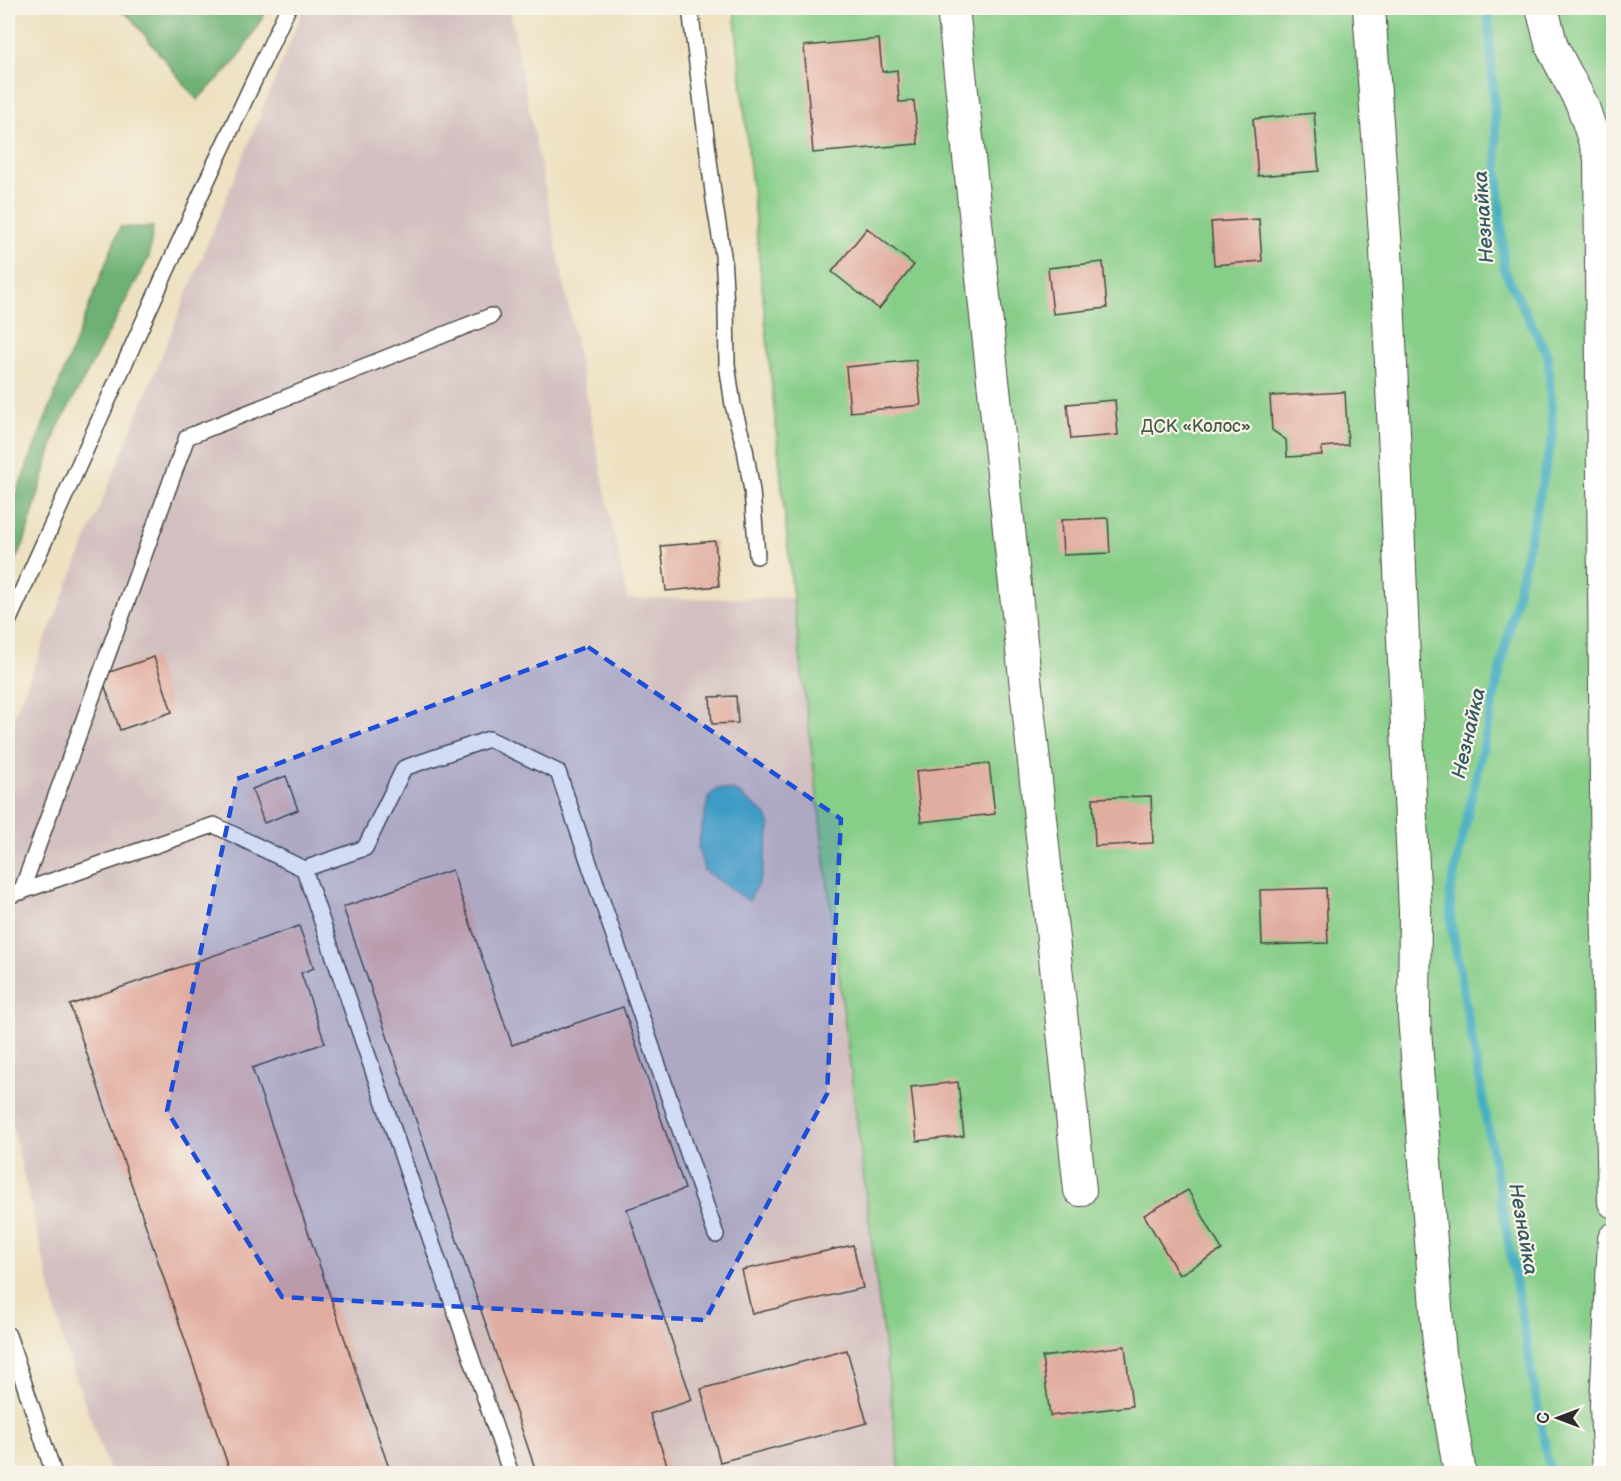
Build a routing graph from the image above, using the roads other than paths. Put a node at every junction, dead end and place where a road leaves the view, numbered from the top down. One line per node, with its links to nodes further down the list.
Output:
1 (288, 8): 8 (lane)
2 (690, 8): 7 (lane)
3 (952, 8): 11 (street)
4 (1370, 8): 18 (street)
5 (1542, 8): 12 (street)
6 (491, 316): 10 (lane)
7 (757, 556)
8 (8, 622)
9 (304, 869): 10 (lane); 13 (lane); 17 (lane)
10 (14, 894)
11 (1080, 1190)
12 (1614, 1202)
13 (716, 1235)
14 (1614, 1239): 19 (street)
15 (8, 1335): 16 (lane)
16 (54, 1473)
17 (511, 1473)
18 (1460, 1473)
19 (1609, 1473)

